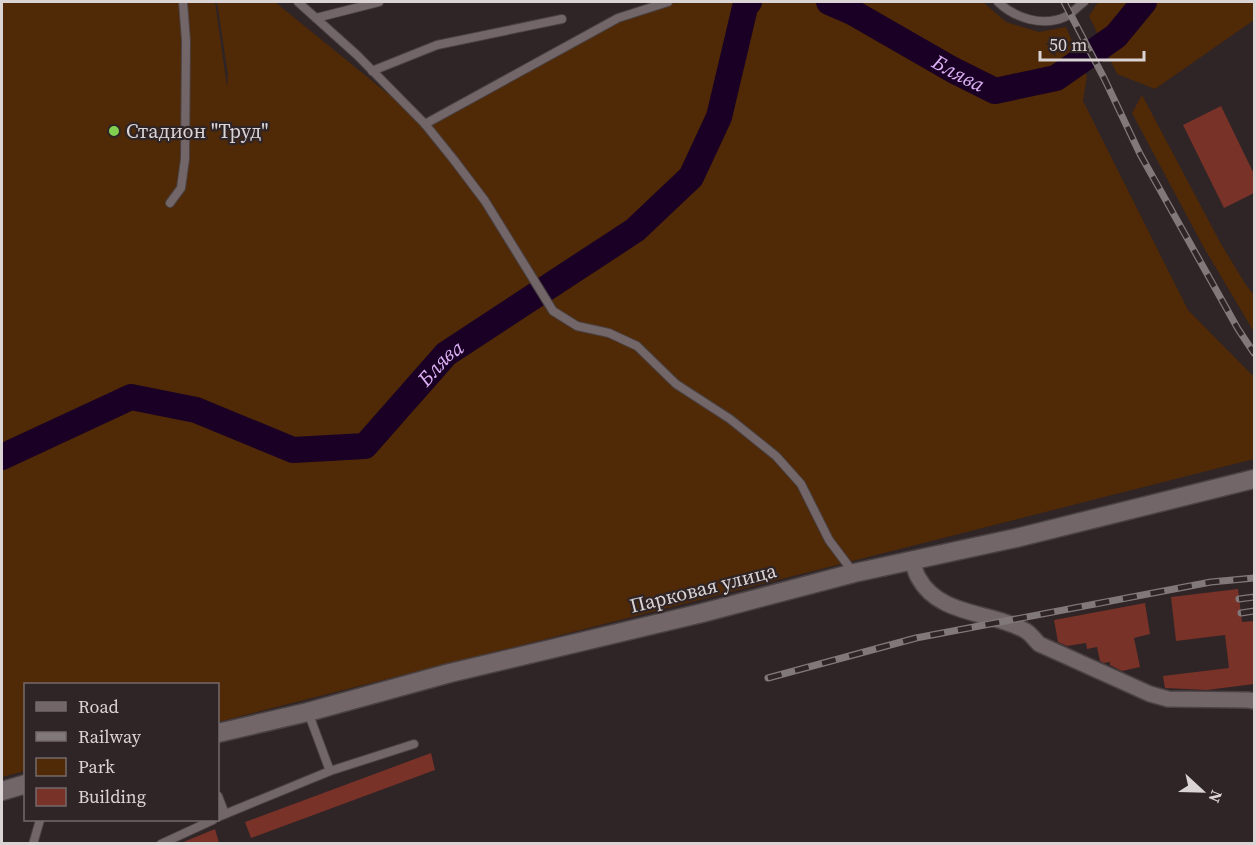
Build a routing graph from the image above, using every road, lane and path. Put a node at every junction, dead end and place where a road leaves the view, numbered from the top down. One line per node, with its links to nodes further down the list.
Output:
1 (183, 2): 11 (lane)
2 (298, 2): 7 (lane)
3 (380, 2): 7 (lane)
4 (668, 2): 10 (lane)
5 (998, 2): 6 (lane)
6 (1084, 2)
7 (316, 18): 9 (lane)
8 (562, 19): 9 (lane)
9 (372, 71): 10 (lane)
10 (425, 124): 14 (lane)
11 (170, 203)
12 (1254, 479): 13 (street, Парковая улица)
13 (912, 559): 14 (street, Парковая улица); 15 (street)
14 (854, 573): 16 (street, Парковая улица)
15 (1254, 701)
16 (308, 712): 17 (street, Парковая улица); 19 (lane)
17 (219, 733)
18 (414, 744): 19 (lane)
19 (330, 771): 22 (lane)
20 (24, 785): 21 (street)
21 (2, 791)
22 (221, 815)
23 (39, 821): 25 (lane)
24 (209, 821): 26 (lane)
25 (33, 843)
26 (160, 843)

